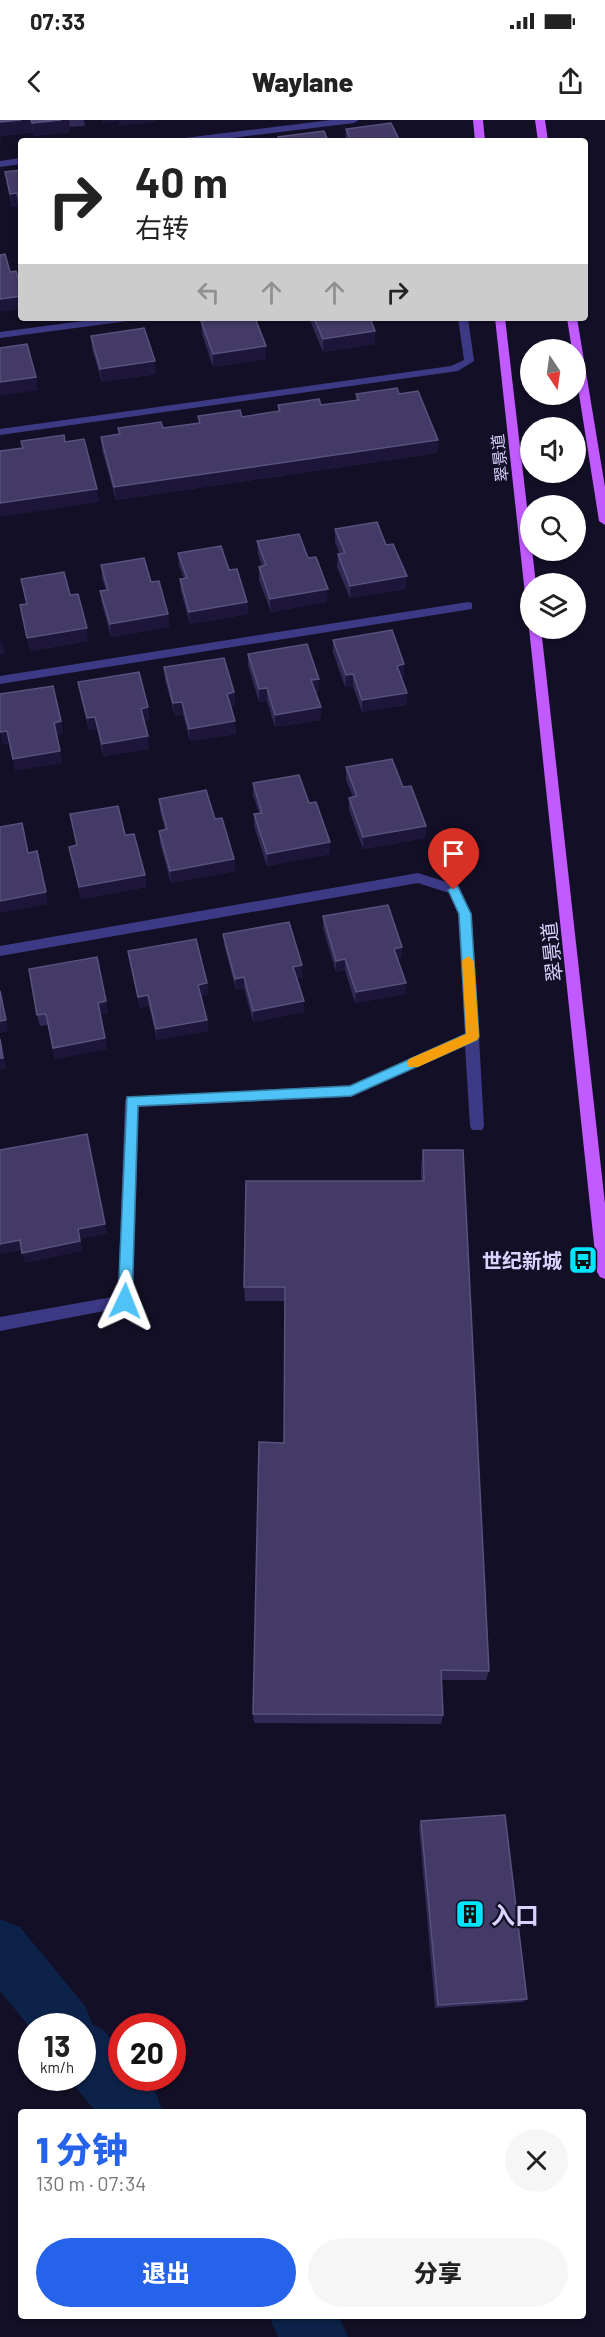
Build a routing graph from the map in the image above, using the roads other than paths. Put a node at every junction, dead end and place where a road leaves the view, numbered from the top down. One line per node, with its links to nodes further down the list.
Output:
1 (354, 120): 4 (street)
2 (478, 120): 5 (main road)
3 (540, 120): 6 (main road)
4 (207, 138)
5 (480, 138)
6 (543, 138)
7 (18, 161): 8 (street)
8 (0, 164)
9 (105, 321): 13 (street)
10 (463, 321): 14 (street)
11 (500, 321): 16 (main road, 翠景道)
12 (572, 321): 15 (main road)
13 (0, 335)
14 (0, 432)
15 (605, 521)
16 (529, 573)
17 (468, 606): 19 (street)
18 (536, 639): 23 (main road, 翠景道)
19 (0, 680)
20 (0, 951): 21 (street)
21 (472, 1037): 22 (street); 24 (street)
22 (477, 1126)
23 (605, 1272)
24 (0, 1324)

